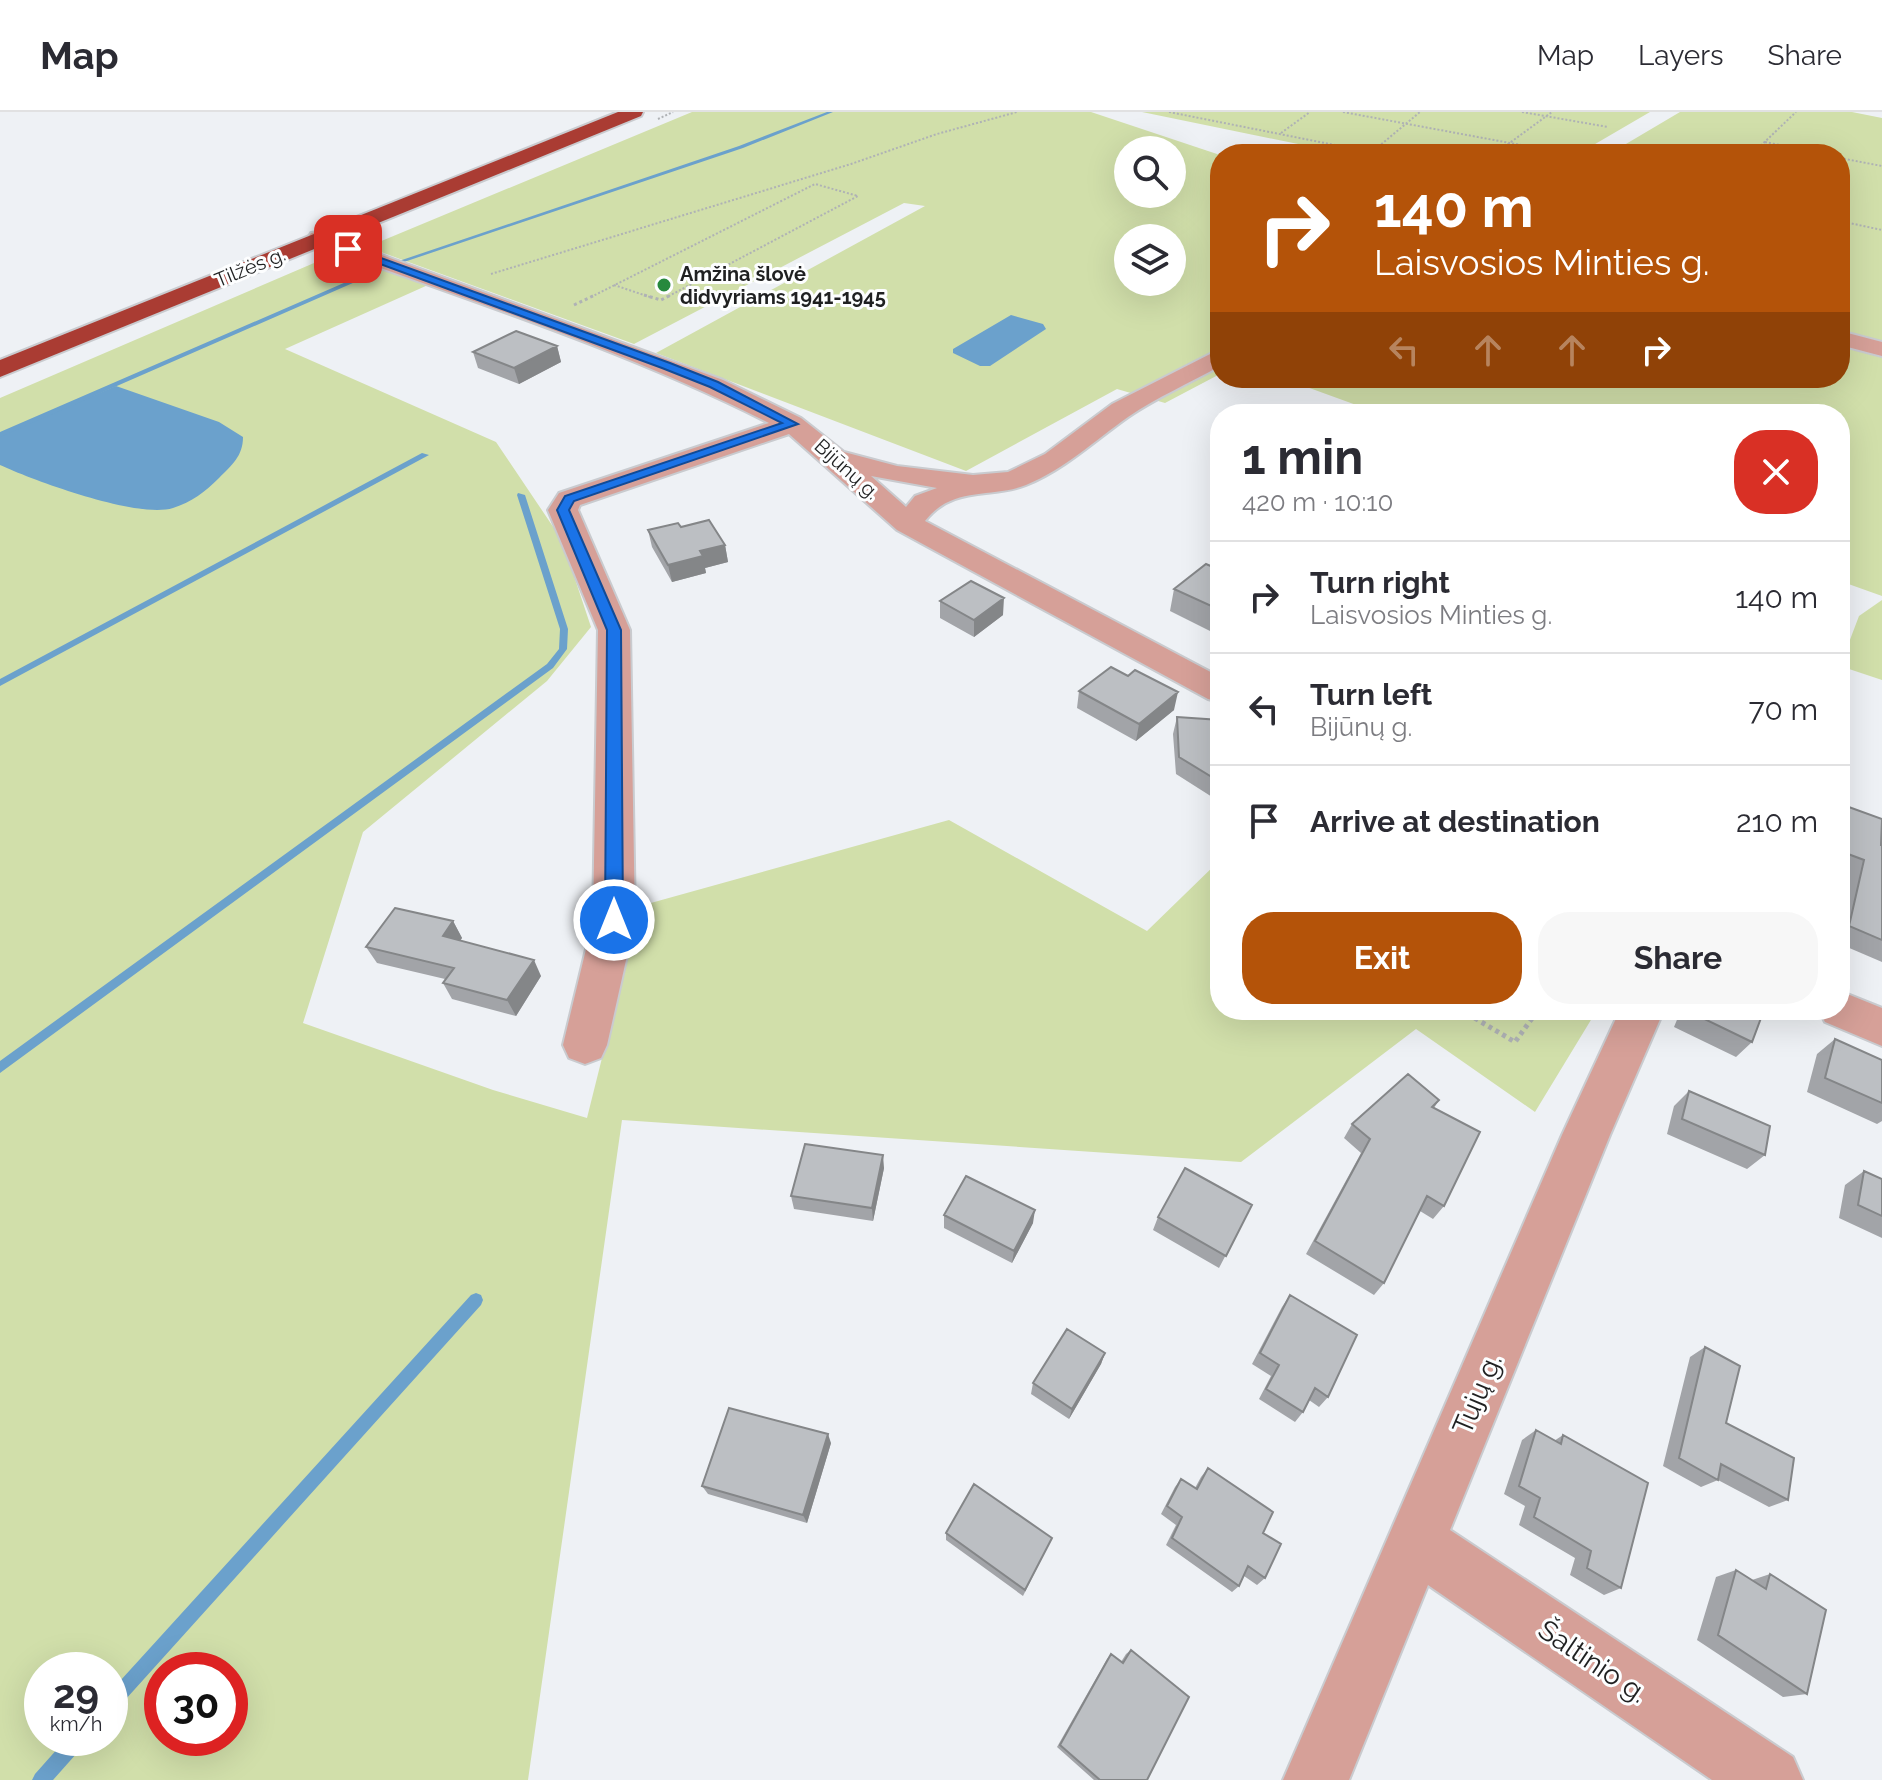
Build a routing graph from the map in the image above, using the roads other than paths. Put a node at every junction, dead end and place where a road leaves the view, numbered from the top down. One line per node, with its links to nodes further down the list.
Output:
1 (634, 112): 2 (highway, Tilžės g.)
2 (319, 238): 6 (highway, Tilžės g.); 7 (street, Bijūnų g.)
3 (1850, 341): 4 (street)
4 (1882, 349)
5 (1210, 361): 9 (street)
6 (0, 369)
7 (792, 424): 8 (street, Bijūnų g.); 15 (street)
8 (833, 458): 9 (street); 10 (street, Bijūnų g.)
9 (972, 484): 10 (street)
10 (908, 524): 11 (street, Bijūnų g.)
11 (1210, 686)
12 (1850, 1014): 14 (street)
13 (1638, 1020): 16 (street, Tujų g.)
14 (1882, 1028)
15 (585, 1045)
16 (1416, 1542): 17 (street, Tujų g.); 18 (street, Šaltinio g.)
17 (1316, 1780)
18 (1770, 1780)

